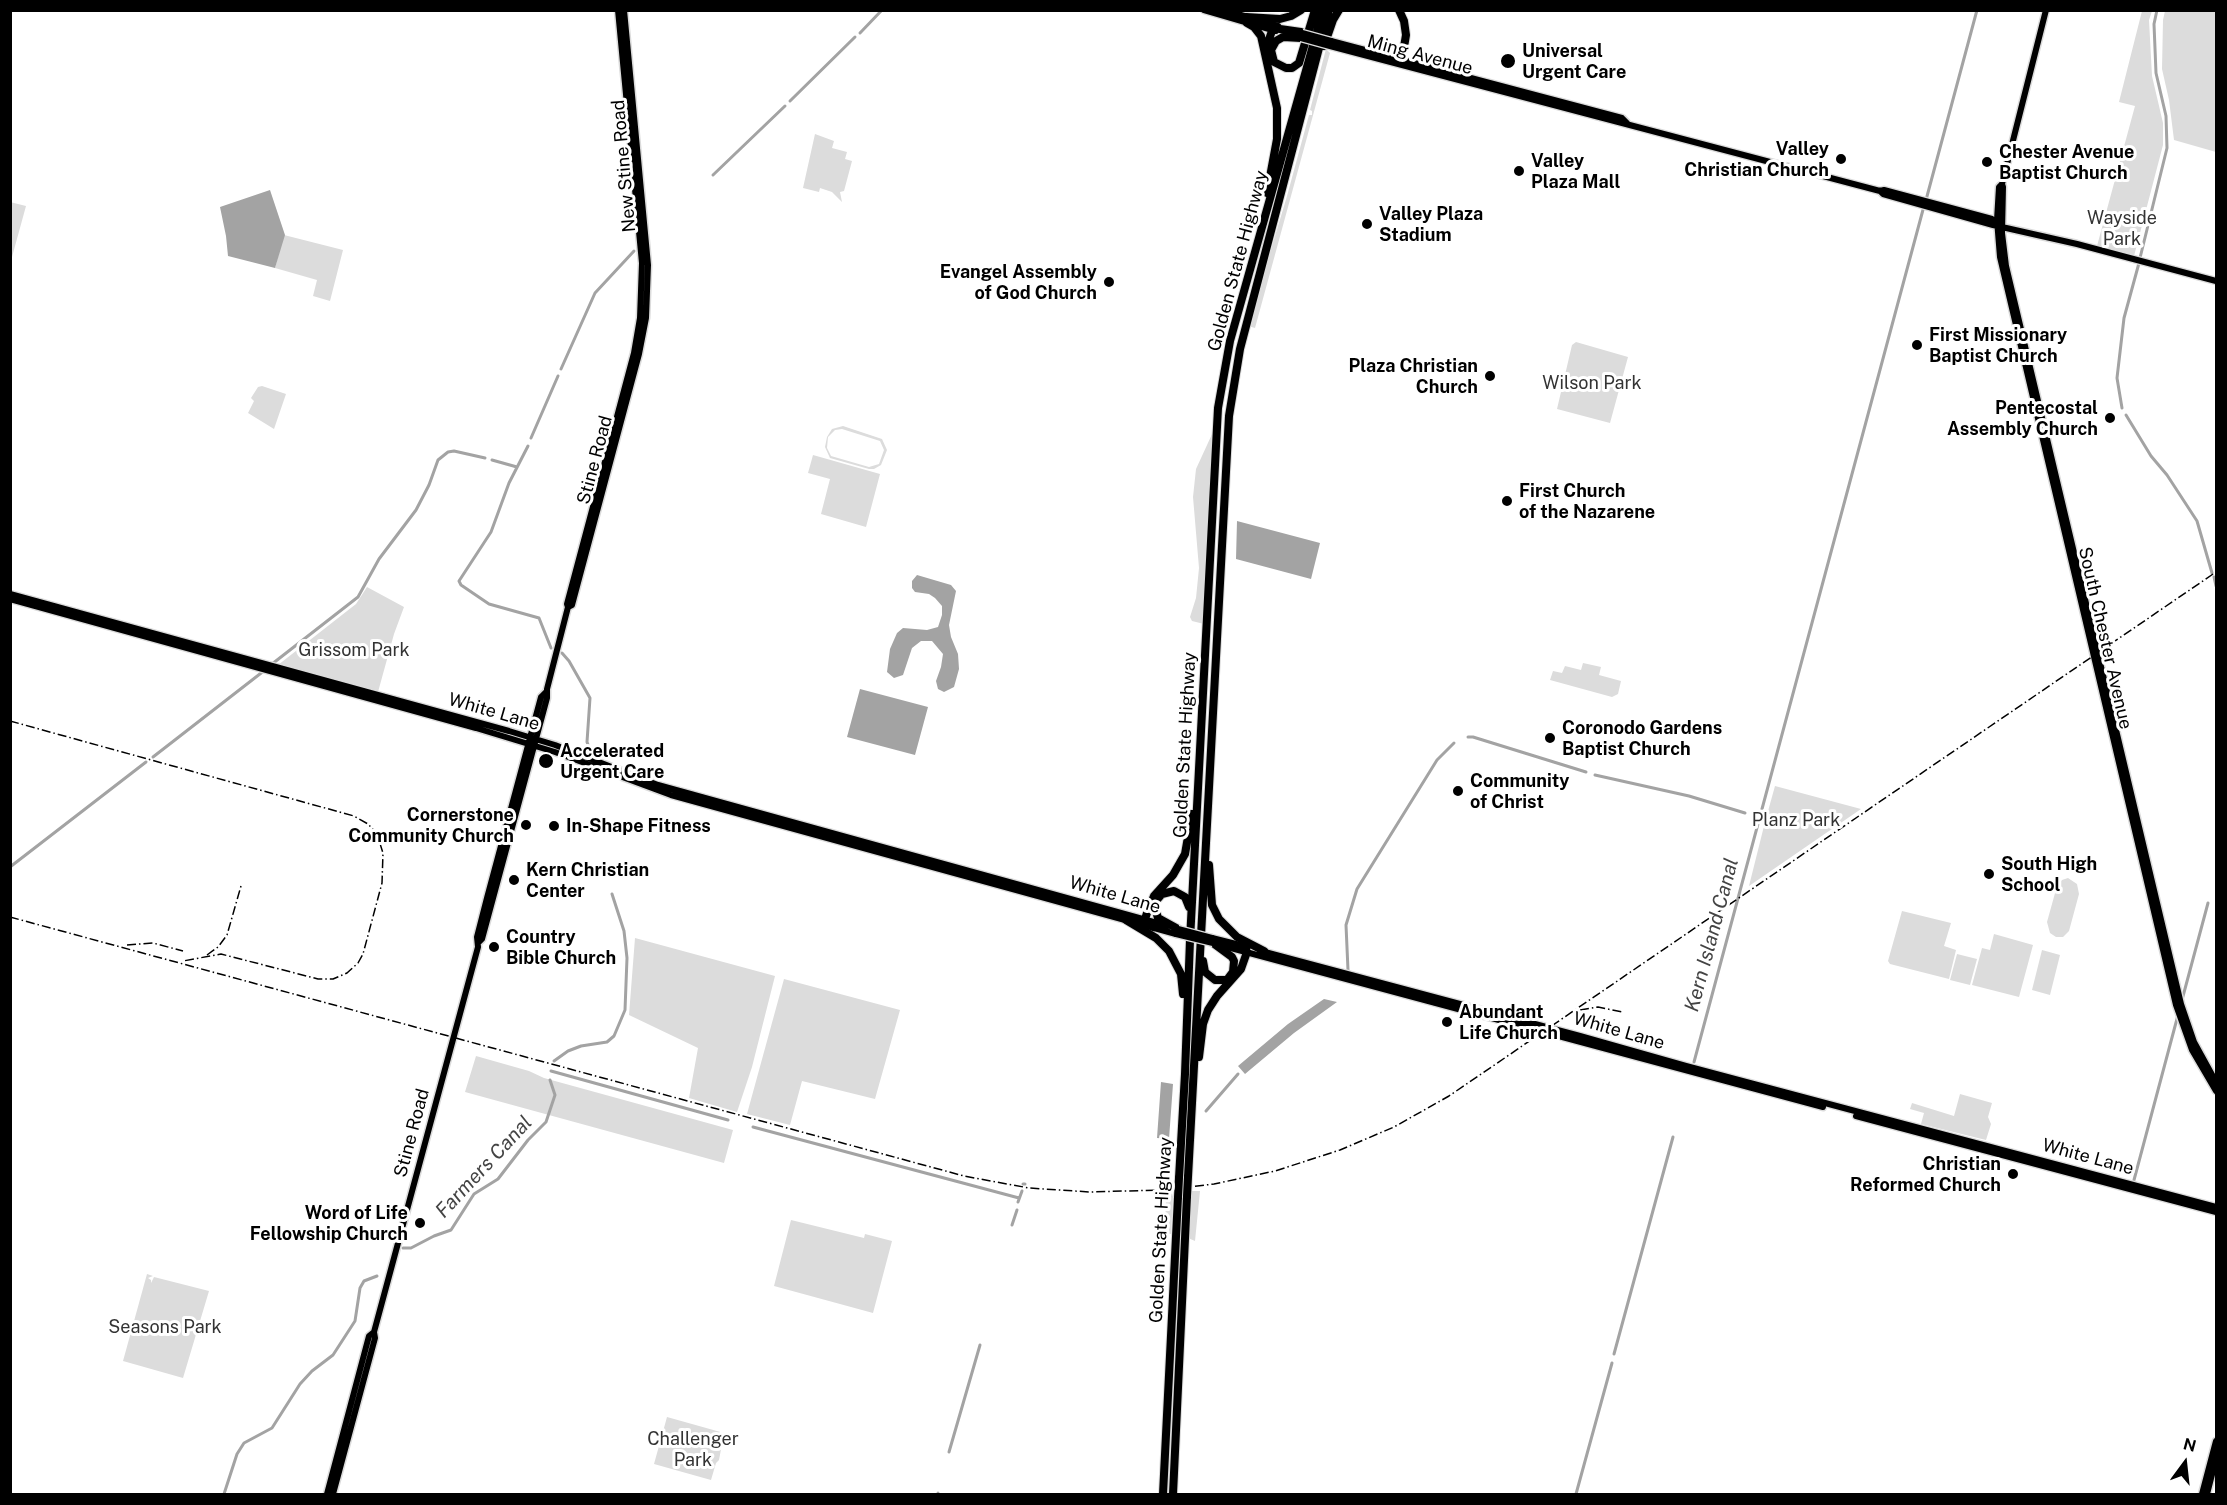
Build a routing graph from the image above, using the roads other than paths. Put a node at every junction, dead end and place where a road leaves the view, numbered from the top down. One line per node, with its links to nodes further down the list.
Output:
1 (618, 10): 28 (main road, New Stine Road)
2 (624, 10): 28 (main road, New Stine Road)
3 (1204, 10): 12 (main road, Ming Avenue)
4 (1224, 10): 12 (main road, Ming Avenue)
5 (1301, 10): 12 (highway)
6 (1315, 10): 14 (highway)
7 (1323, 10): 26 (highway, Golden State Highway)
8 (1329, 10): 21 (highway, Golden State Highway)
9 (1339, 10): 21 (highway)
10 (1397, 10): 16 (highway)
11 (2046, 10): 25 (main road, South Chester Avenue)
12 (1246, 20): 13 (main road, Ming Avenue); 14 (main road, Ming Avenue); 15 (highway)
13 (1271, 29): 14 (highway); 15 (highway)
14 (1301, 35): 16 (main road, Ming Avenue, bridge)
15 (1265, 49): 26 (highway)
16 (1398, 61): 17 (main road, Ming Avenue); 18 (main road, Ming Avenue)
17 (1437, 68): 18 (main road); 19 (main road, Ming Avenue)
18 (1420, 70): 20 (main road, Ming Avenue)
19 (1536, 95): 20 (main road); 22 (main road, Ming Avenue)
20 (1522, 97): 23 (main road, Ming Avenue)
21 (1304, 104): 51 (highway, Golden State Highway)
22 (1591, 110): 23 (main road); 24 (main road, Ming Avenue)
23 (1577, 112): 24 (main road, Ming Avenue)
24 (1628, 123): 25 (main road, Ming Avenue)
25 (1999, 225): 27 (main road, Ming Avenue); 73 (main road, South Chester Avenue); 77 (main road, South Chester Avenue)
26 (1262, 227): 46 (highway, Golden State Highway)
27 (2217, 281)
28 (643, 318): 29 (main road, Stine Road); 30 (main road, Stine Road)
29 (580, 554): 30 (main road); 32 (main road, Stine Road)
30 (580, 575): 32 (main road, Stine Road)
31 (10, 596): 33 (main road, White Lane); 33 (main road, White Lane)
32 (568, 607): 42 (main road, Stine Road)
33 (57, 609): 34 (main road, White Lane); 35 (main road, White Lane)
34 (210, 654): 35 (main road); 36 (main road, White Lane)
35 (233, 655): 36 (main road, White Lane)
36 (260, 665): 37 (main road, White Lane)
37 (276, 671): 38 (main road, White Lane); 39 (main road, White Lane)
38 (304, 680): 39 (main road); 41 (main road, White Lane)
39 (328, 681): 40 (main road, White Lane)
40 (496, 727): 41 (main road); 42 (main road, White Lane)
41 (476, 728): 42 (main road, White Lane)
42 (532, 741): 43 (main road, White Lane); 44 (main road, White Lane); 45 (main road, Stine Road); 50 (main road, Stine Road)
43 (573, 759): 44 (main road); 47 (main road, White Lane)
44 (597, 762): 48 (main road, White Lane)
45 (520, 778): 50 (main road); 52 (main road, Stine Road)
46 (1198, 780): 57 (highway); 62 (highway, Golden State Highway)
47 (630, 781): 48 (main road); 49 (main road, White Lane)
48 (658, 785): 49 (main road, White Lane)
49 (690, 797): 53 (main road, White Lane); 53 (main road, White Lane)
50 (519, 803): 52 (main road, Stine Road)
51 (1208, 807): 61 (highway, Golden State Highway); 66 (highway)
52 (505, 845): 64 (main road, Stine Road); 64 (main road, Stine Road)
53 (947, 867): 54 (main road, White Lane)
54 (974, 875): 55 (main road, White Lane); 56 (main road, White Lane)
55 (1029, 893): 56 (main road); 58 (main road, White Lane)
56 (1055, 894): 57 (main road, White Lane)
57 (1145, 919): 59 (highway); 60 (main road, White Lane)
58 (1126, 920): 59 (main road, White Lane); 72 (highway)
59 (1154, 927): 60 (main road, White Lane)
60 (1177, 931): 62 (highway); 63 (main road, White Lane, bridge)
61 (1202, 933): 63 (highway); 74 (highway, Golden State Highway)
62 (1190, 940): 72 (highway, Golden State Highway)
63 (1213, 941): 65 (main road, White Lane)
64 (478, 942): 84 (main road, Stine Road)
65 (1245, 949): 66 (main road, White Lane); 67 (main road, White Lane); 74 (highway)
66 (1264, 951): 67 (main road, White Lane)
67 (1322, 970): 68 (main road, White Lane); 69 (main road, White Lane)
68 (1539, 1025): 69 (main road); 70 (main road, White Lane)
69 (1522, 1027): 70 (main road, White Lane)
70 (1579, 1039): 71 (main road, White Lane)
71 (1622, 1051): 75 (main road, White Lane); 76 (main road, White Lane)
72 (1185, 1074): 82 (highway, Golden State Highway, bridge)
73 (2217, 1082)
74 (1193, 1084): 82 (highway, Golden State Highway, bridge)
75 (1750, 1088): 76 (main road); 78 (main road, White Lane)
76 (1775, 1090): 79 (main road, White Lane)
77 (2217, 1091)
78 (1828, 1109): 79 (main road); 81 (main road, White Lane)
79 (1845, 1109): 80 (main road, White Lane)
80 (2217, 1208)
81 (2217, 1212)
82 (1181, 1228): 83 (highway, Golden State Highway)
83 (1180, 1254): 92 (highway, Golden State Highway); 93 (highway, Golden State Highway)
84 (374, 1332): 85 (main road, Stine Road); 86 (main road, Stine Road)
85 (358, 1379): 86 (main road); 89 (main road, Stine Road)
86 (356, 1409): 91 (main road, Stine Road)
87 (2217, 1440): 94 (main road)
88 (2217, 1459): 95 (main road)
89 (333, 1476): 90 (main road, Stine Road); 91 (main road)
90 (327, 1494)
91 (333, 1494)
92 (1163, 1494)
93 (1173, 1494)
94 (2202, 1494)
95 (2207, 1494)

